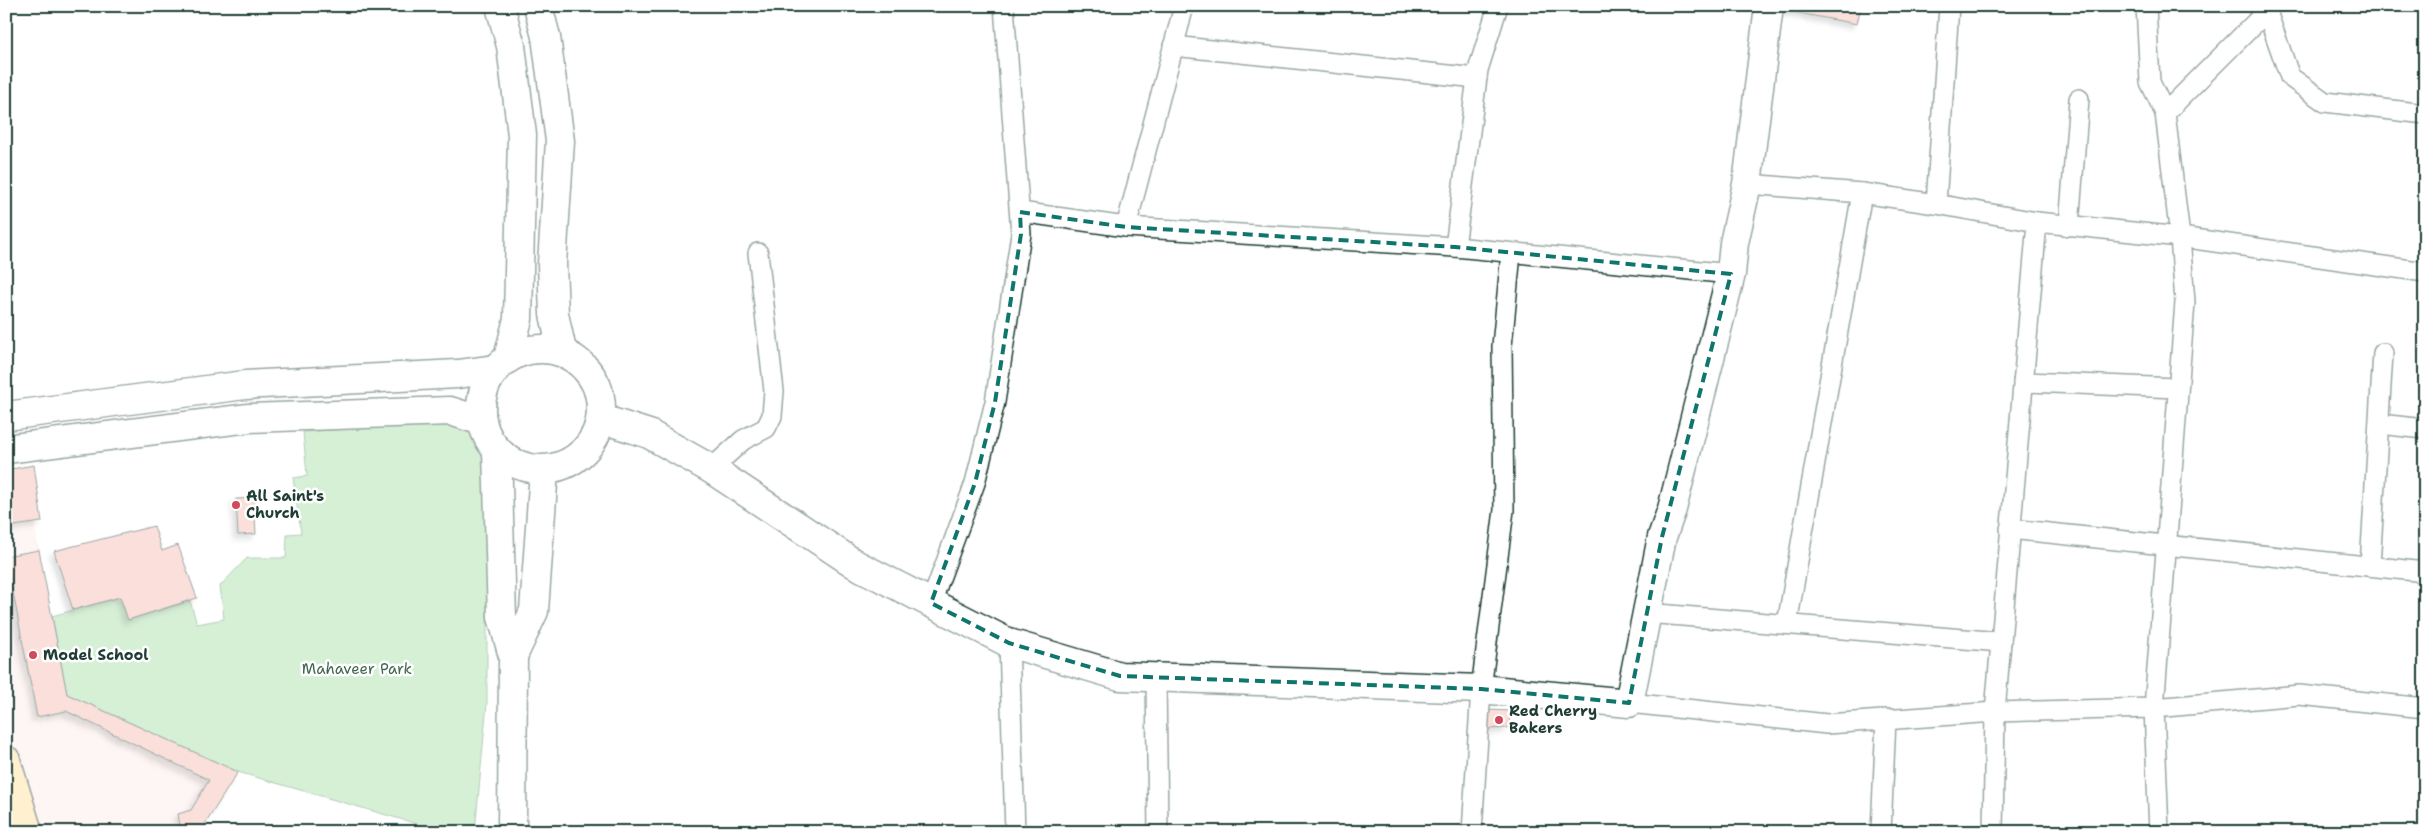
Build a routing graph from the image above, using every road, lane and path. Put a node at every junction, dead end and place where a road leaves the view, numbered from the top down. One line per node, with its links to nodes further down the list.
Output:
1 (500, 6): 30 (street)
2 (538, 6): 28 (street)
3 (1004, 6): 18 (street)
4 (1184, 6): 10 (street)
5 (1498, 6): 11 (street)
6 (1769, 6): 15 (street)
7 (1949, 6): 17 (street)
8 (2146, 6): 13 (street)
9 (2269, 9): 13 (street); 14 (street)
10 (1173, 46): 11 (street); 21 (street)
11 (1477, 78): 23 (street)
12 (2079, 100): 20 (street)
13 (2165, 113): 22 (street)
14 (2425, 114)
15 (1747, 184): 16 (street); 27 (street)
16 (1862, 193): 17 (street); 48 (street)
17 (1936, 204): 19 (street)
18 (1020, 212): 21 (street); 46 (street)
19 (2037, 222): 20 (street); 31 (street)
20 (2069, 226): 22 (street)
21 (1126, 227): 23 (street)
22 (2180, 237): 26 (street); 32 (street)
23 (1455, 247): 24 (street)
24 (1511, 252): 27 (street); 53 (street)
25 (758, 253): 40 (street)
26 (2425, 272)
27 (1731, 274): 47 (street)
28 (562, 351): 30 (street); 34 (street)
29 (2383, 353): 36 (street)
30 (501, 364): 33 (street); 35 (street)
31 (2023, 382): 32 (street); 42 (street)
32 (2178, 388): 43 (street)
33 (6, 416)
34 (602, 419): 40 (street); 41 (street)
35 (482, 421): 38 (street); 39 (street)
36 (2379, 424): 37 (street); 44 (street)
37 (2425, 429)
38 (6, 449)
39 (497, 451): 41 (street); 51 (street)
40 (711, 469): 46 (street)
41 (544, 470): 51 (street)
42 (2010, 529): 43 (street); 49 (street)
43 (2165, 543): 44 (street); 55 (street)
44 (2370, 566): 45 (street)
45 (2425, 572)
46 (931, 603): 50 (street)
47 (1646, 613): 48 (street); 54 (street)
48 (1787, 624): 49 (street)
49 (2001, 642): 57 (street)
50 (1009, 643): 52 (street); 64 (street)
51 (513, 656): 63 (street)
52 (1156, 679): 53 (street); 65 (street)
53 (1480, 689): 54 (street); 66 (street)
54 (1629, 703): 58 (street)
55 (2154, 708): 56 (street); 57 (street); 69 (street)
56 (2425, 708)
57 (1996, 712): 58 (street); 68 (street)
58 (1886, 719): 67 (street)
59 (6, 760): 62 (main road)
60 (6, 822): 61 (main road)
61 (9, 832)
62 (28, 832)
63 (512, 832)
64 (1015, 832)
65 (1158, 832)
66 (1472, 832)
67 (1881, 832)
68 (1994, 832)
69 (2159, 832)

